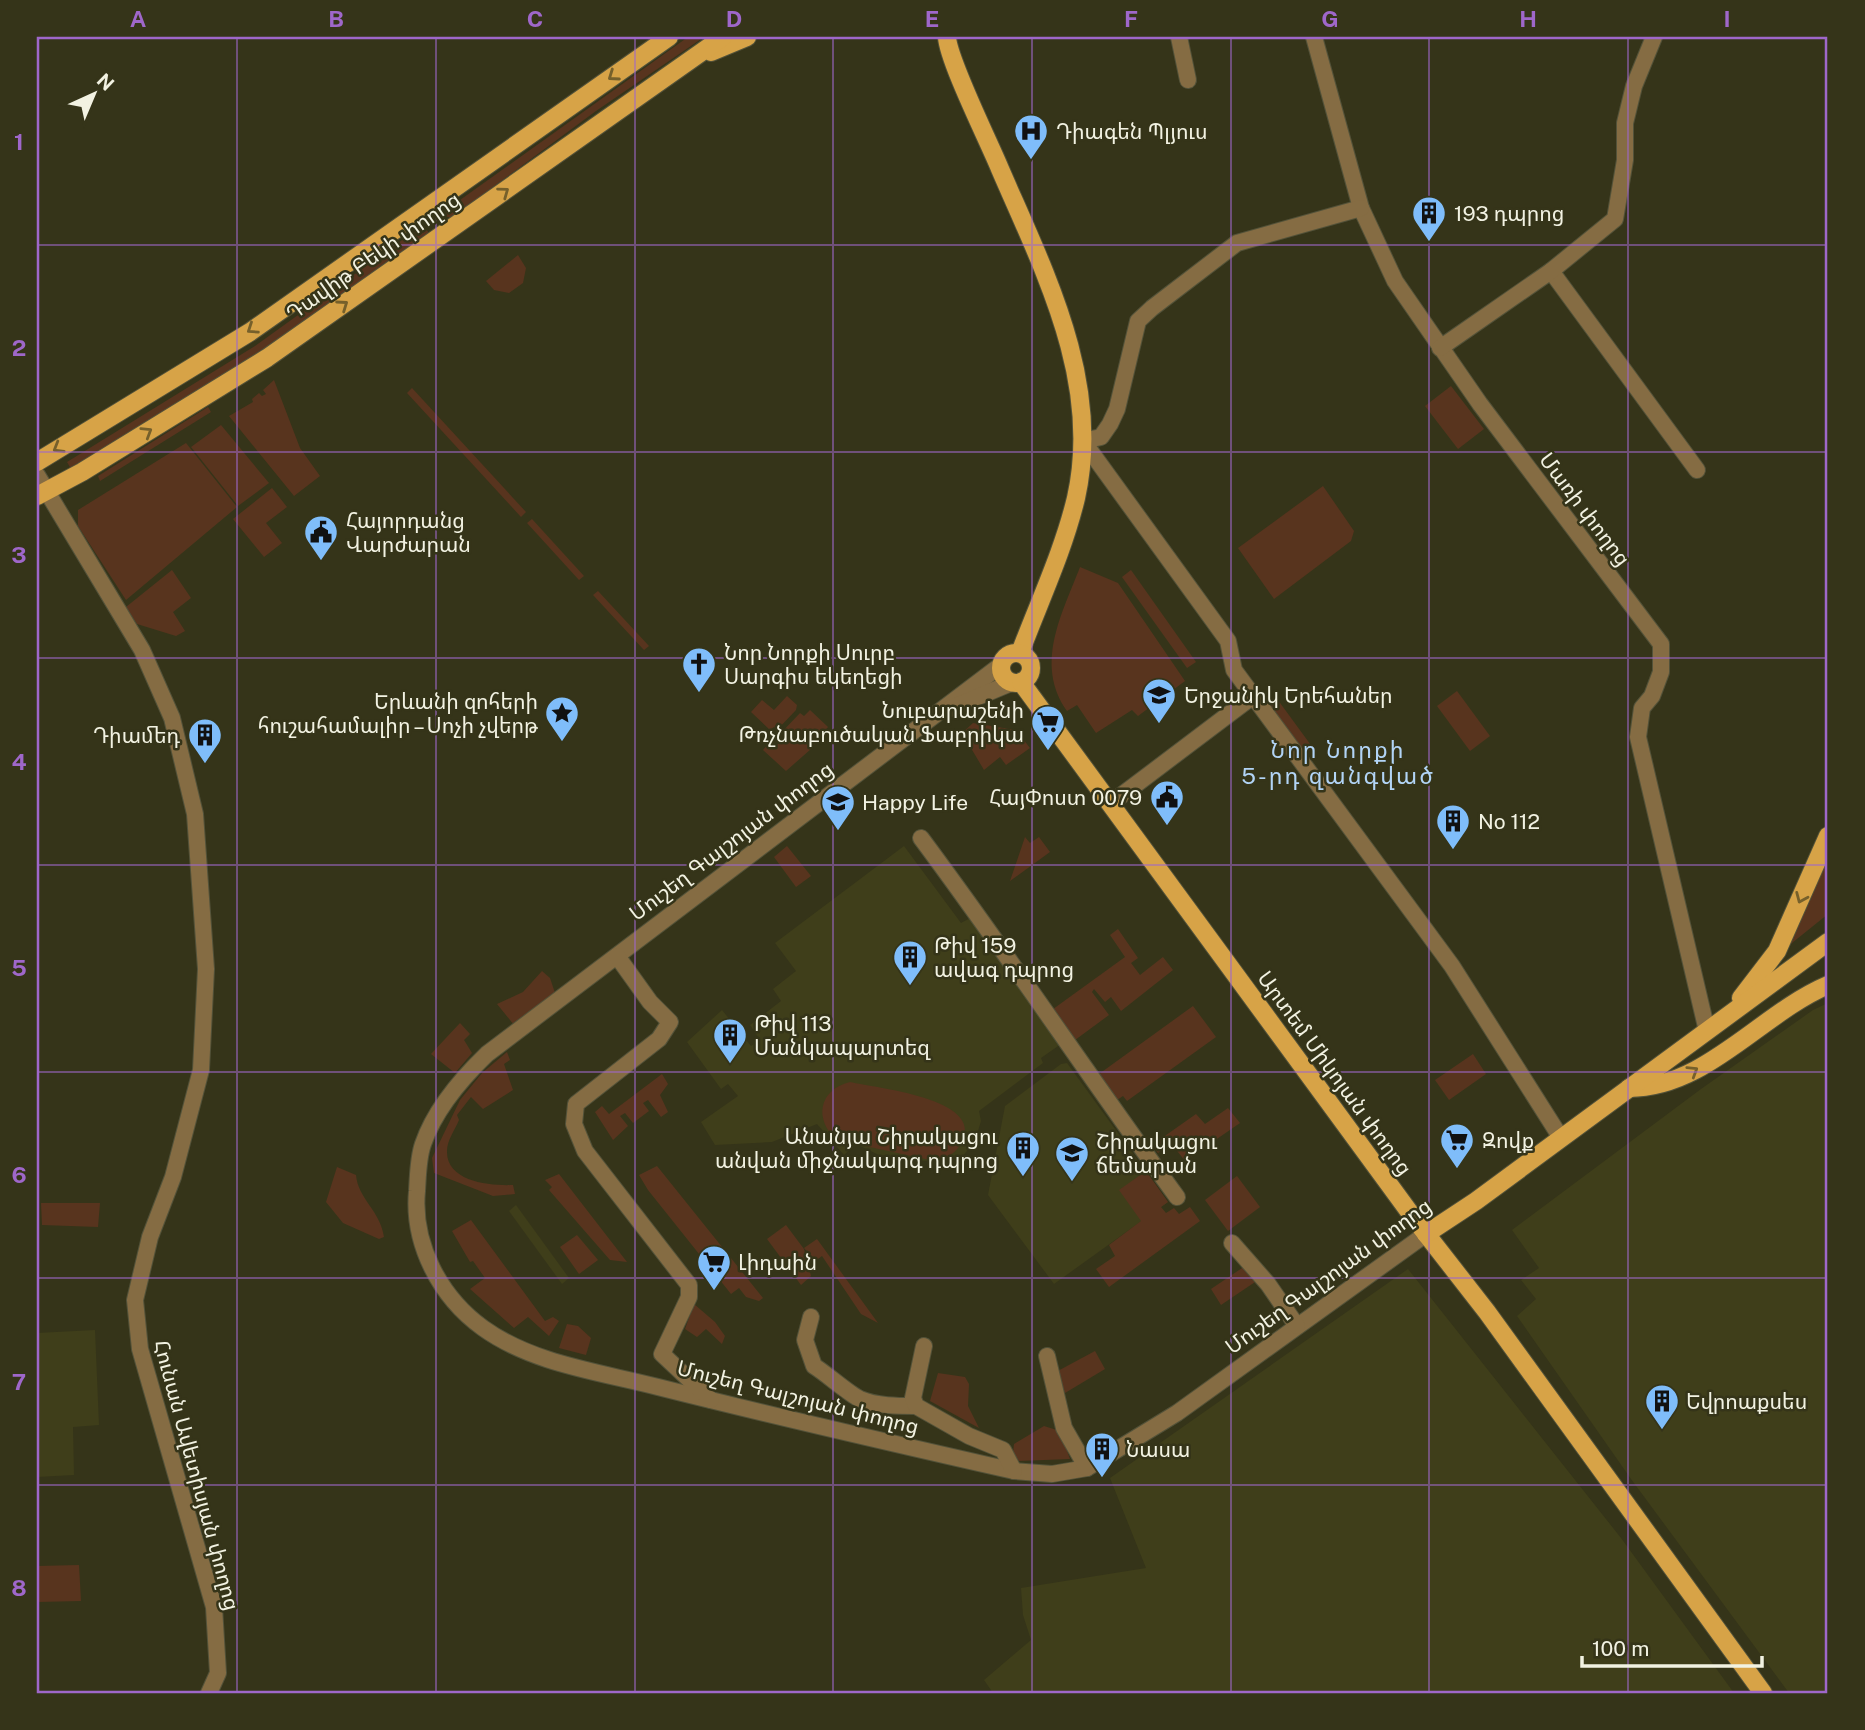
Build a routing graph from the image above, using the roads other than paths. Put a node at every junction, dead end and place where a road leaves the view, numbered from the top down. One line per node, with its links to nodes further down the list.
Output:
1 (669, 37): 10 (main road, Դավիթ Բեկի փողոց, one-way to 10)
2 (722, 37): 8 (main road, Դավիթ Բեկի փողոց)
3 (747, 37): 8 (main road)
4 (1179, 37): 9 (street)
5 (1314, 37): 11 (street, Մառի փողոց)
6 (1654, 37): 13 (street)
7 (945, 39): 15 (main road)
8 (694, 57): 12 (main road, Դավիթ Բեկի փողոց, one-way to 8)
9 (1188, 80)
10 (428, 205): 12 (main road); 16 (main road, Դավիթ Բեկի փողոց, one-way to 16)
11 (1361, 208): 14 (street, Մառի փողոց); 15 (street)
12 (449, 232): 18 (main road, Դավիթ Բեկի փողոց, one-way to 12)
13 (1551, 271): 14 (street); 17 (street)
14 (1440, 348): 31 (street, Մառի փողոց)
15 (1083, 441): 19 (main road); 22 (street)
16 (37, 461)
17 (1697, 470)
18 (40, 487): 45 (street, Հունան Ավետիսյան փողոց)
19 (1020, 653): 20 (main road); 21 (main road)
20 (1001, 665): 21 (main road); 23 (street, Մուշեղ Գալշոյան փողոց)
21 (1016, 683): 23 (street, Մուշեղ Գալշոյան փողոց); 24 (main road, Արտեմ Միկոյան փողոց)
22 (1253, 696): 24 (street); 33 (street)
23 (940, 712): 28 (street, Մուշեղ Գալշոյան փողոց)
24 (1110, 804): 35 (main road, Արտեմ Միկոյան փողոց)
25 (1828, 836): 30 (main road, one-way to 30)
26 (921, 838): 34 (street)
27 (1828, 942): 30 (main road, Մուշեղ Գալշոյան փողոց)
28 (617, 957): 41 (street); 41 (street, Մուշեղ Գալշոյան փողոց)
29 (1828, 985): 32 (main road, one-way to 29)
30 (1730, 1014): 31 (main road, Մուշեղ Գալշոյան փողոց)
31 (1707, 1031): 32 (main road, Մուշեղ Գալշոյան փողոց)
32 (1629, 1088): 33 (main road, Մուշեղ Գալշոյան փողոց)
33 (1561, 1138): 35 (main road, Մուշեղ Գալշոյան փողոց)
34 (1177, 1196)
35 (1426, 1234): 38 (street, Մուշեղ Գալշոյան փողոց); 46 (main road, Արտեմ Միկոյան փողոց)
36 (1232, 1243): 38 (street)
37 (811, 1317): 42 (street)
38 (1297, 1326): 43 (street, Մուշեղ Գալշոյան փողոց)
39 (924, 1346): 42 (street)
40 (1047, 1356): 43 (street)
41 (712, 1401): 44 (street, Մուշեղ Գալշոյան փողոց)
42 (916, 1406): 44 (street)
43 (1087, 1468): 44 (street, Մուշեղ Գալշոյան փողոց)
44 (1014, 1471)
45 (209, 1693)
46 (1763, 1693)

